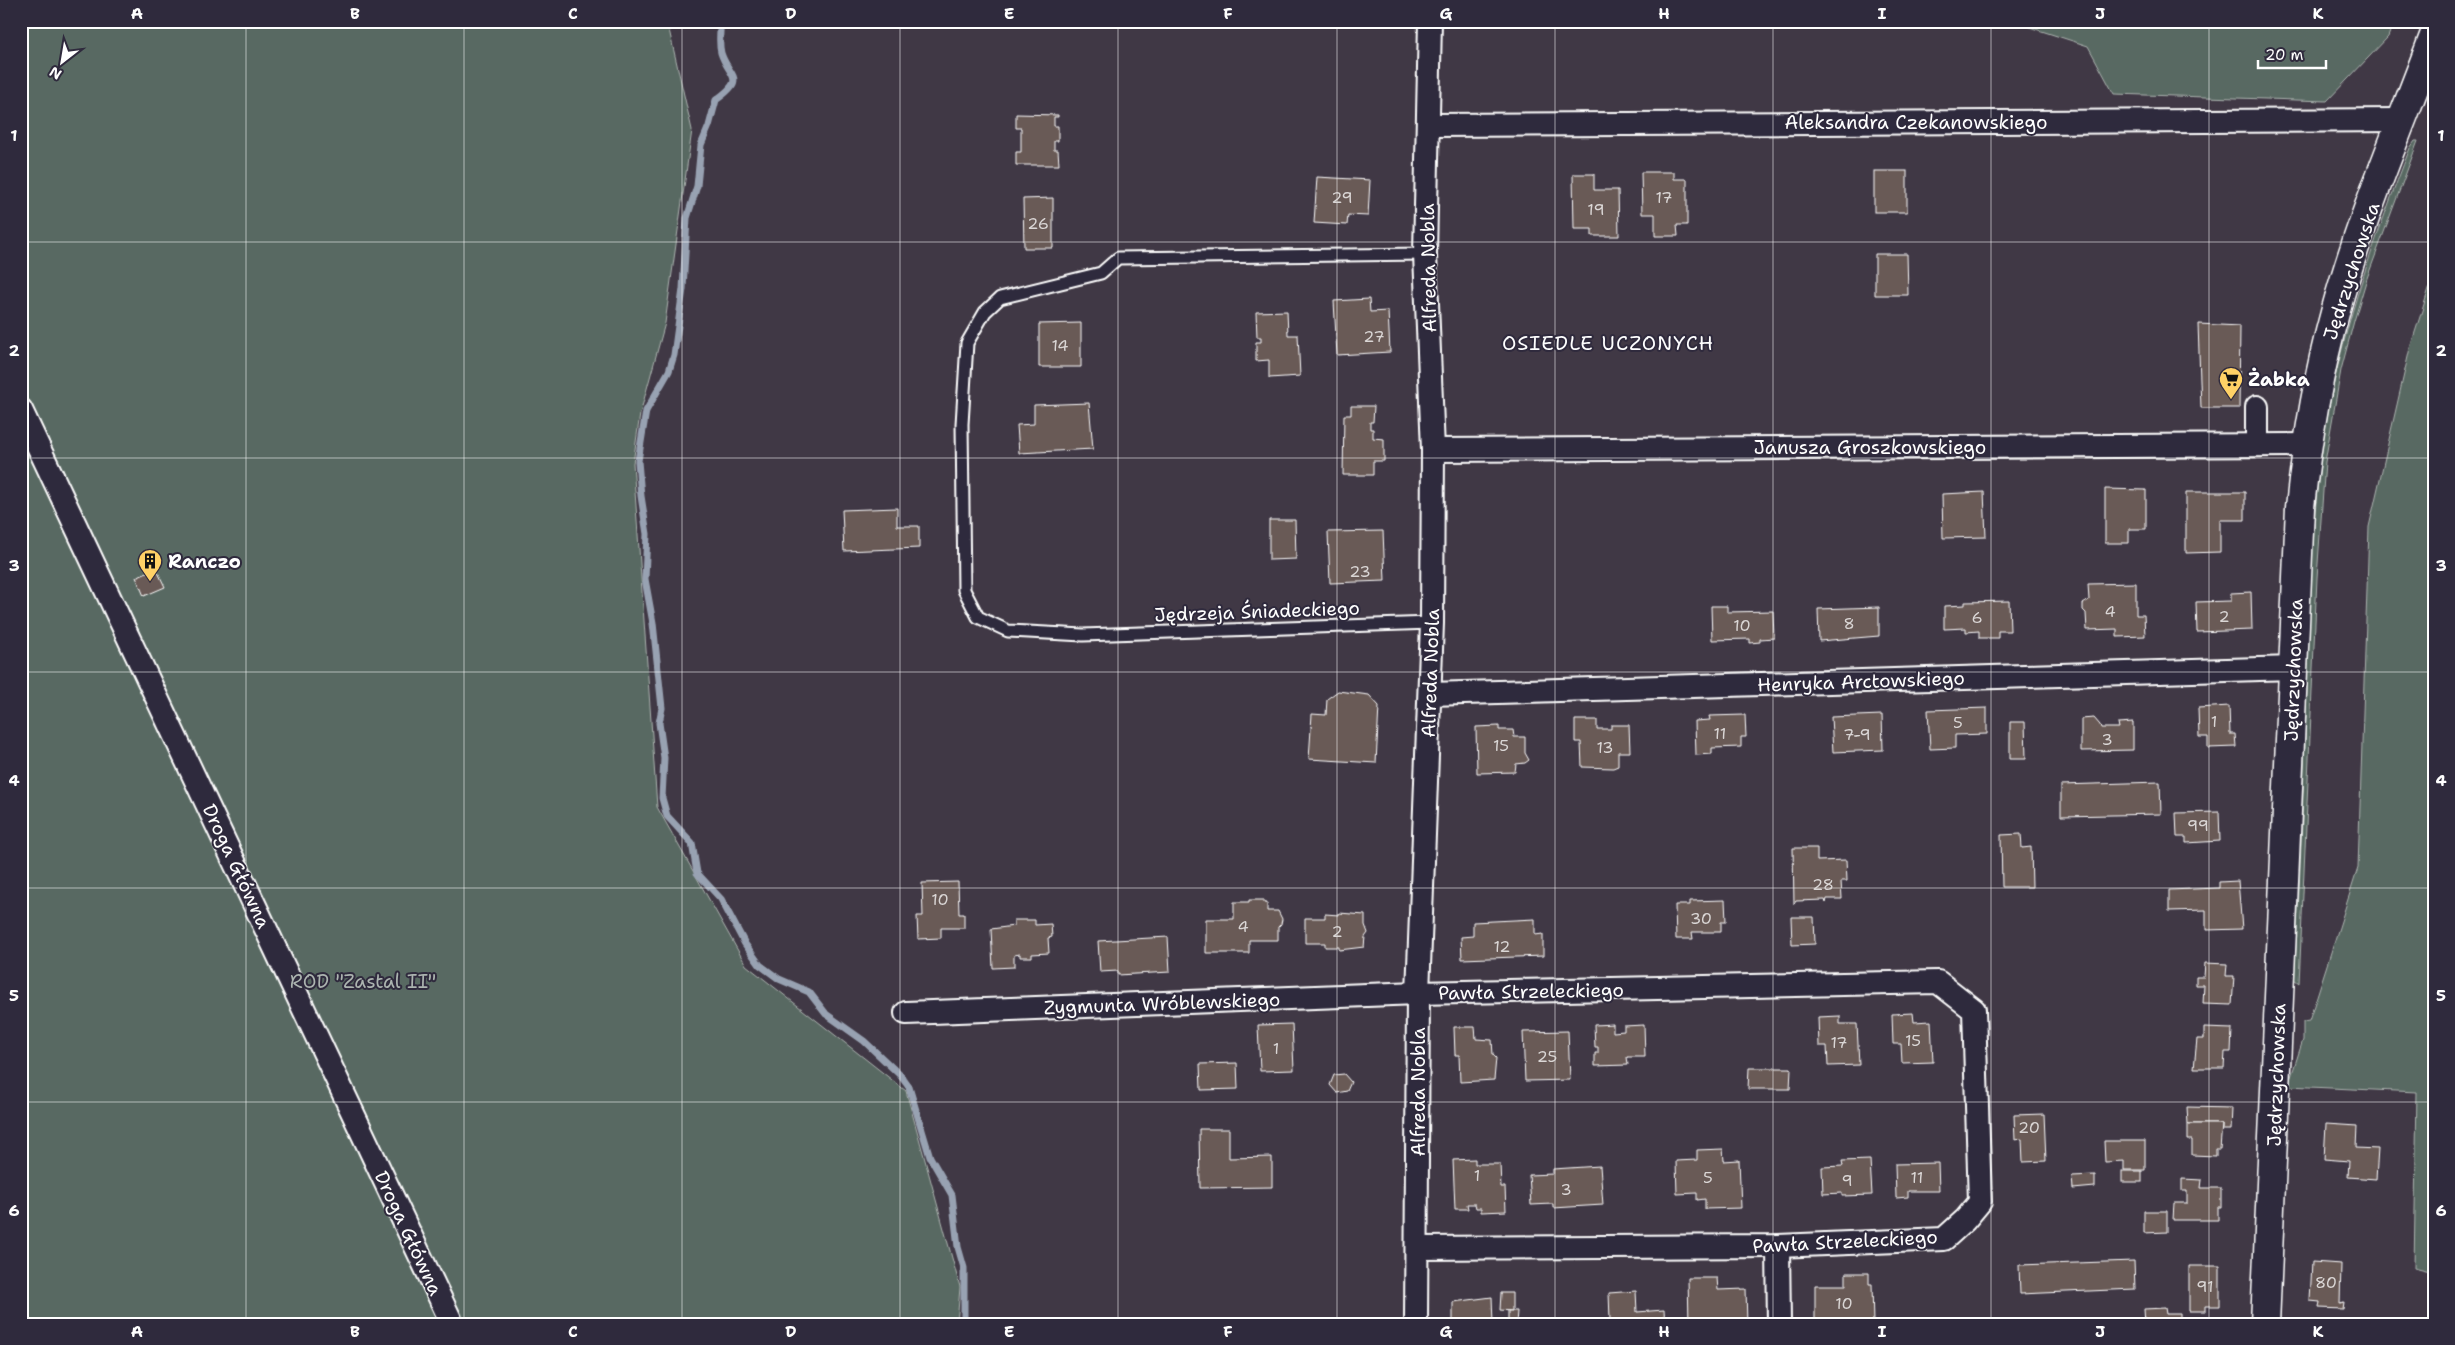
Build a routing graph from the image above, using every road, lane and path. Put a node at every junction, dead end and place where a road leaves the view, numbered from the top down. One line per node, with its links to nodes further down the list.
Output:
1 (1430, 21): 4 (street, Alfreda Nobla)
2 (2433, 40): 3 (main road, Jędrzychowska)
3 (2403, 120): 4 (street, Aleksandra Czekanowskiego); 8 (main road, Jędrzychowska)
4 (1429, 125): 5 (street, Alfreda Nobla)
5 (1425, 254): 10 (street, Alfreda Nobla); 11 (lane, Jędrzeja Śniadeckiego)
6 (2257, 407): 9 (street)
7 (21, 410): 18 (street, Droga Główna)
8 (2307, 445): 9 (street, Janusza Groszkowskiego); 12 (main road, Jędrzychowska)
9 (2257, 446): 10 (street, Janusza Groszkowskiego)
10 (1433, 450): 11 (street, Alfreda Nobla)
11 (1432, 622): 13 (street, Alfreda Nobla)
12 (2293, 668): 13 (street, Henryka Arctowskiego); 21 (main road, Jędrzychowska)
13 (1430, 694): 14 (street, Alfreda Nobla)
14 (1418, 993): 15 (street, Zygmunta Wróblewskiego); 16 (street, Pawła Strzeleckiego); 17 (street, Alfreda Nobla)
15 (906, 1013)
16 (1778, 1246): 17 (street, Pawła Strzeleckiego); 20 (street)
17 (1418, 1248): 19 (street, Alfreda Nobla)
18 (450, 1324)
19 (1416, 1324)
20 (1779, 1324)
21 (2265, 1324)

